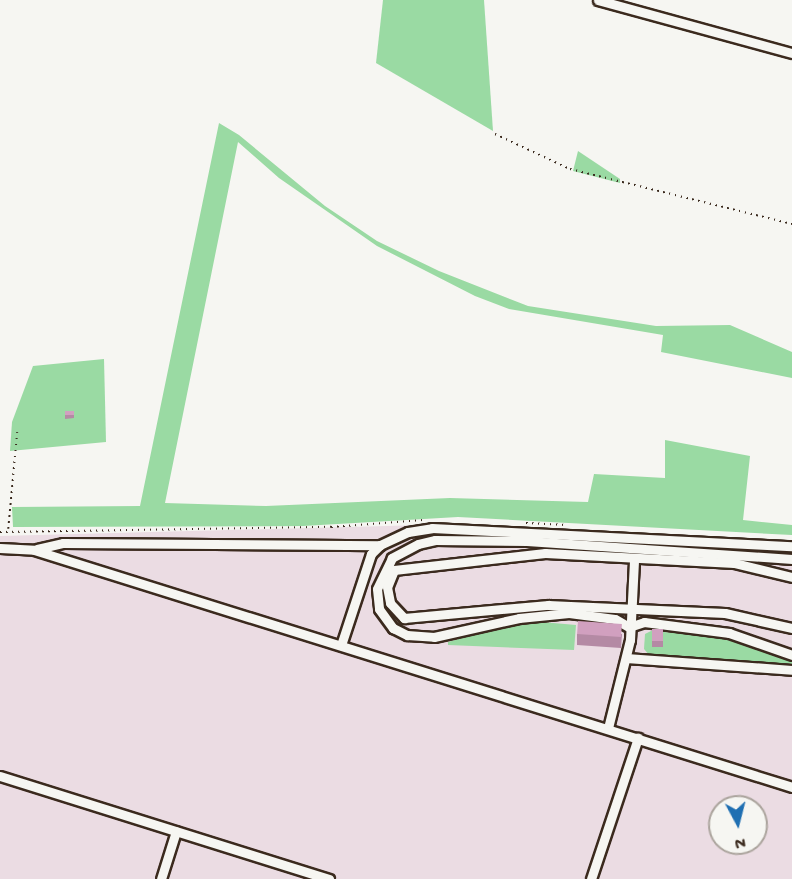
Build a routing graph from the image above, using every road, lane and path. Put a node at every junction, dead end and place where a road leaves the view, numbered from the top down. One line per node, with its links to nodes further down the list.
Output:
1 (598, 0): 2 (lane)
2 (792, 53)
3 (495, 134): 4 (path)
4 (792, 224)
5 (17, 432): 6 (path)
6 (8, 530)
7 (380, 545): 8 (lane); 10 (lane); 17 (lane)
8 (792, 546)
9 (0, 548): 10 (lane)
10 (34, 550): 17 (lane)
11 (792, 559): 15 (lane)
12 (634, 560): 13 (lane); 14 (lane); 14 (lane)
13 (792, 577)
14 (629, 608): 15 (lane); 16 (lane)
15 (629, 627): 18 (lane); 19 (lane)
16 (792, 628)
17 (341, 645): 21 (lane)
18 (792, 655)
19 (626, 658): 20 (lane); 21 (lane)
20 (792, 670)
21 (608, 728): 22 (lane)
22 (638, 738): 24 (lane); 28 (lane)
23 (0, 776): 25 (lane)
24 (792, 787)
25 (176, 831): 26 (lane); 27 (lane)
26 (161, 879)
27 (329, 879)
28 (591, 879)

